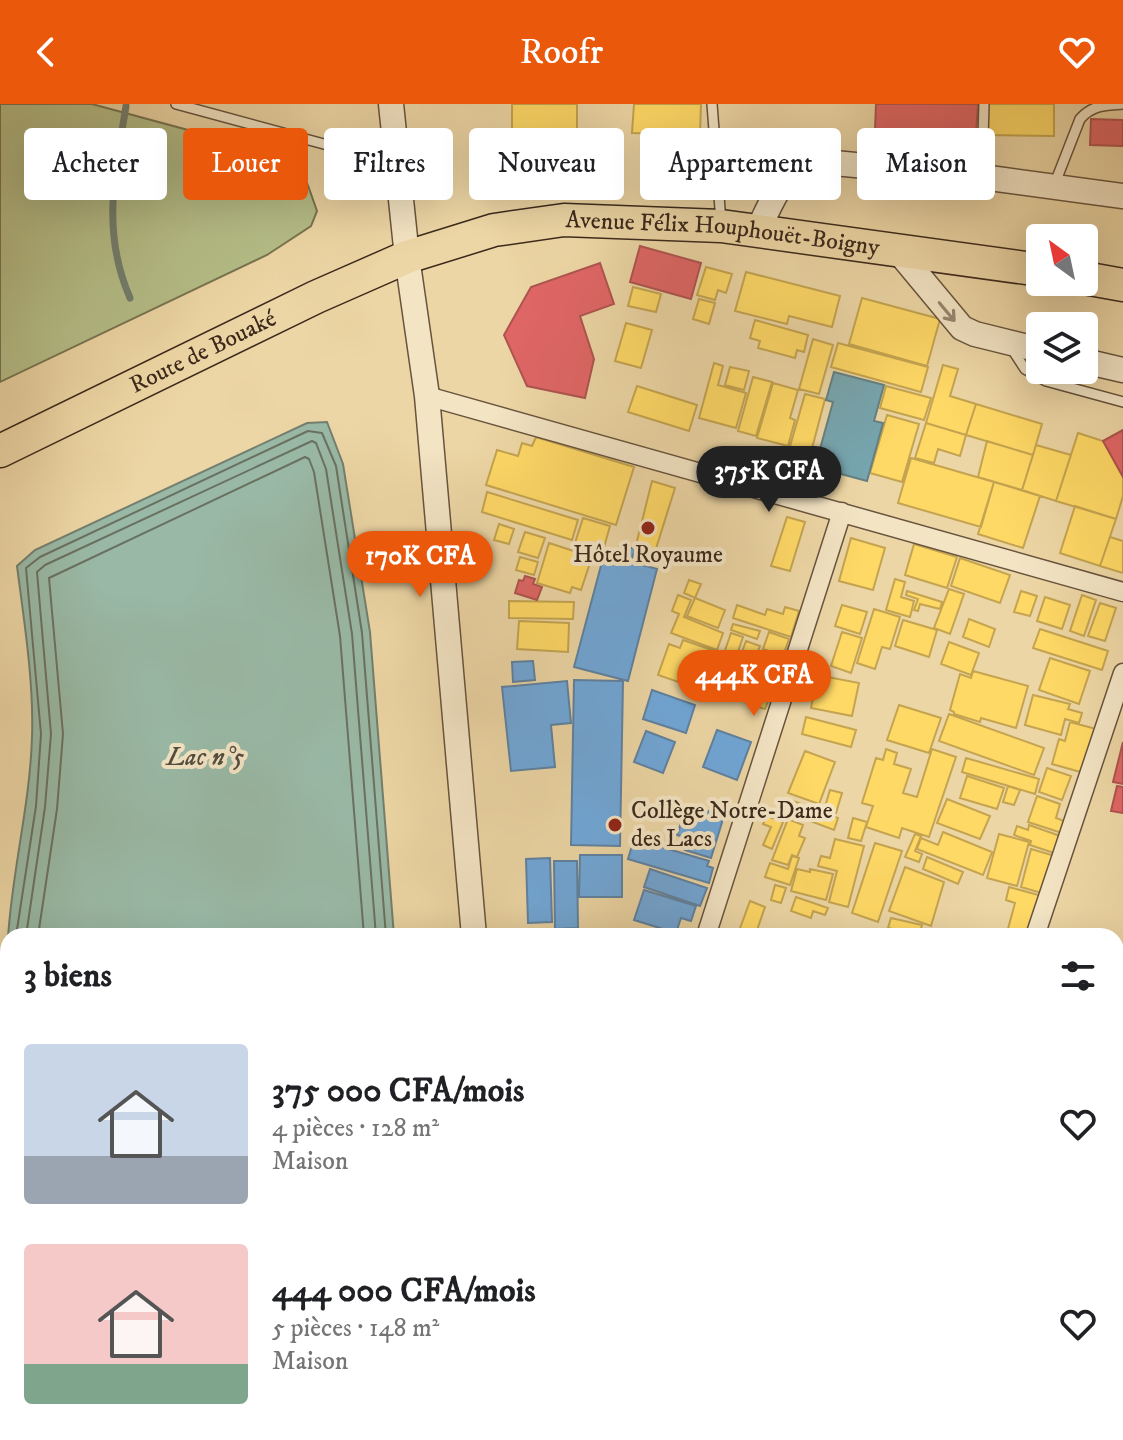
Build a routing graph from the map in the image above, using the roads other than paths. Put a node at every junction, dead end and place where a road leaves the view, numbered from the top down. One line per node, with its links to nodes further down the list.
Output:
1 (176, 104): 8 (lane)
2 (391, 104): 6 (street)
3 (712, 104): 14 (lane)
4 (984, 104): 7 (lane)
5 (1123, 104): 11 (lane)
6 (394, 128)
7 (983, 128)
8 (324, 143)
9 (857, 165): 15 (street)
10 (995, 179): 11 (street)
11 (1053, 187): 12 (street)
12 (1123, 196)
13 (402, 200): 17 (street)
14 (721, 226): 15 (highway, Avenue Félix Houphouët-Boigny); 17 (highway, Avenue Félix Houphouët-Boigny)
15 (757, 232): 16 (highway, Avenue Félix Houphouët-Boigny)
16 (898, 251): 18 (highway, Avenue Félix Houphouët-Boigny); 21 (street, one-way to 21)
17 (407, 257): 25 (street); 27 (highway, Route de Bouaké)
18 (1026, 268)
19 (1098, 281): 20 (highway)
20 (1123, 285)
21 (1008, 343): 22 (street); 26 (lane)
22 (1026, 347)
23 (1098, 364): 24 (street)
24 (1123, 370)
25 (427, 396): 28 (street); 31 (street)
26 (1123, 402)
27 (0, 451)
28 (842, 512): 29 (street); 32 (street)
29 (1123, 592)
30 (1123, 673): 33 (street)
31 (473, 928)
32 (709, 928)
33 (1038, 928)

